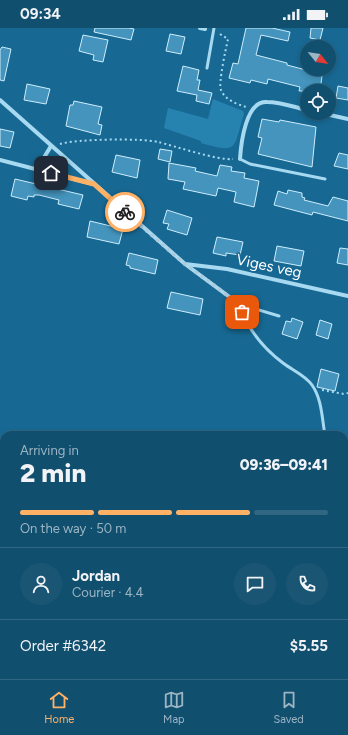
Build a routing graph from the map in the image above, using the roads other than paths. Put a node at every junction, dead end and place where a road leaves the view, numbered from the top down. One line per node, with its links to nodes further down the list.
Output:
1 (200, 28): 2 (street)
2 (205, 29)
3 (214, 30): 4 (lane)
4 (207, 68)
5 (0, 100): 9 (street)
6 (300, 108): 10 (street)
7 (336, 116): 8 (street)
8 (348, 119)
9 (51, 146): 12 (street); 14 (street)
10 (240, 159): 13 (lane)
11 (0, 160): 12 (street)
12 (37, 169): 14 (street)
13 (325, 179)
14 (94, 184): 15 (street)
15 (185, 264): 16 (street, Viges veg); 17 (street)
16 (348, 296)
17 (239, 304): 18 (lane); 19 (lane)
18 (279, 316)
19 (324, 431)

